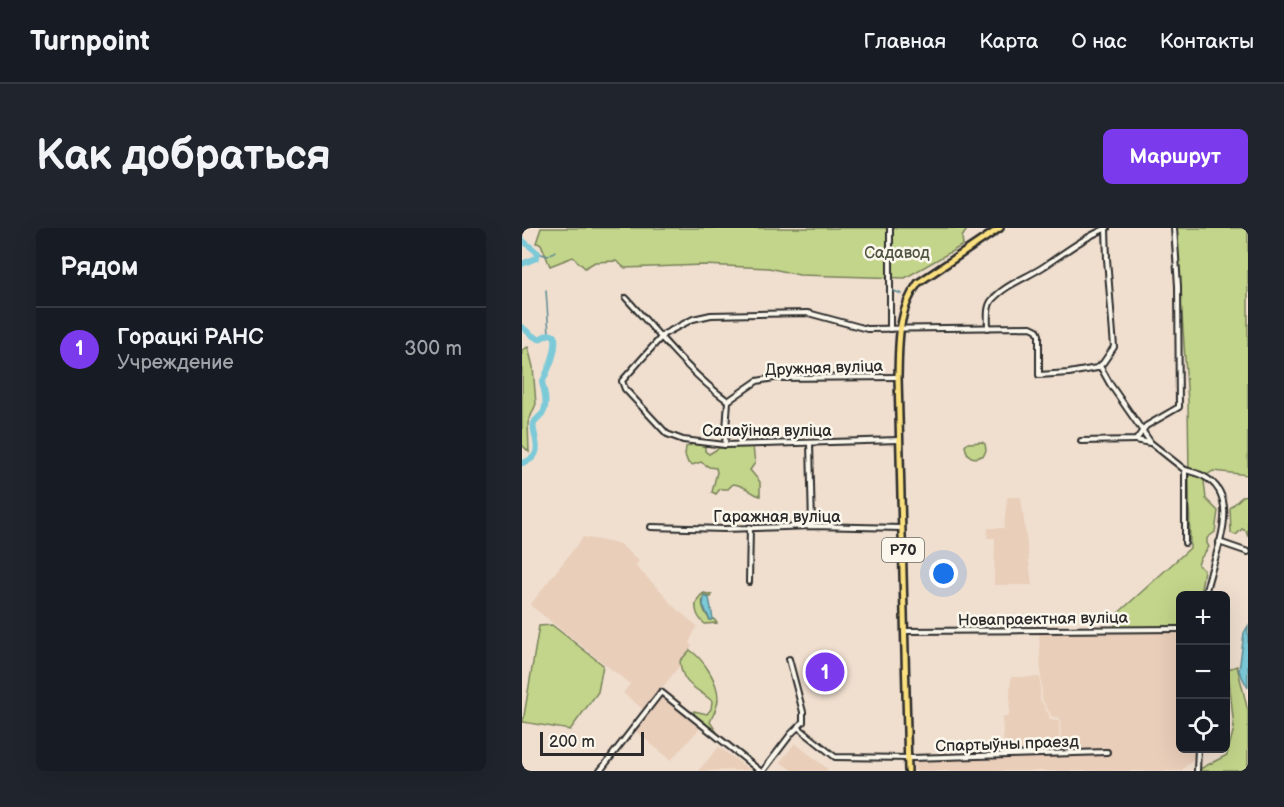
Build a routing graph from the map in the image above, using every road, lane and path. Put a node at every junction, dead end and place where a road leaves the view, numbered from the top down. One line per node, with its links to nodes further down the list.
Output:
1 (890, 228): 7 (street)
2 (1000, 228): 8 (main road, Р70)
3 (1107, 228): 6 (street); 10 (street)
4 (1174, 228): 13 (street)
5 (626, 298): 9 (street)
6 (988, 328): 8 (street); 10 (street)
7 (890, 329): 8 (street); 9 (street)
8 (899, 329): 11 (main road, Р70)
9 (661, 337): 12 (street); 19 (street, Салаўіная вуліца)
10 (1100, 366): 13 (street)
11 (898, 377): 12 (street, Дружная вуліца); 14 (main road, Р70)
12 (728, 401): 19 (street)
13 (1141, 430): 15 (street); 18 (street)
14 (900, 440): 17 (street, Салаўіная вуліца); 24 (main road, Р70)
15 (1136, 440): 16 (street); 18 (street)
16 (1081, 441)
17 (810, 443): 19 (street, Салаўіная вуліца); 21 (street)
18 (1151, 443): 20 (street)
19 (725, 445)
20 (1185, 470): 25 (street); 26 (street)
21 (812, 526): 23 (street, Гаражная вуліца); 24 (street, Гаражная вуліца)
22 (651, 527): 23 (street, Гаражная вуліца)
23 (750, 527): 28 (street)
24 (902, 528): 31 (main road, Р70)
25 (1219, 542): 27 (street); 29 (street)
26 (1185, 543)
27 (1248, 552)
28 (749, 582)
29 (1205, 591)
30 (1176, 629): 31 (street, Новапраектная вуліца)
31 (905, 631): 36 (main road, Р70)
32 (789, 659): 33 (street)
33 (799, 728): 36 (street, Спартыўны праезд); 38 (street)
34 (1107, 752): 36 (street, Спартыўны праезд)
35 (1198, 753): 40 (street)
36 (907, 758): 39 (main road, Р70)
37 (600, 771): 38 (street)
38 (762, 771)
39 (908, 771)
40 (1197, 771)

